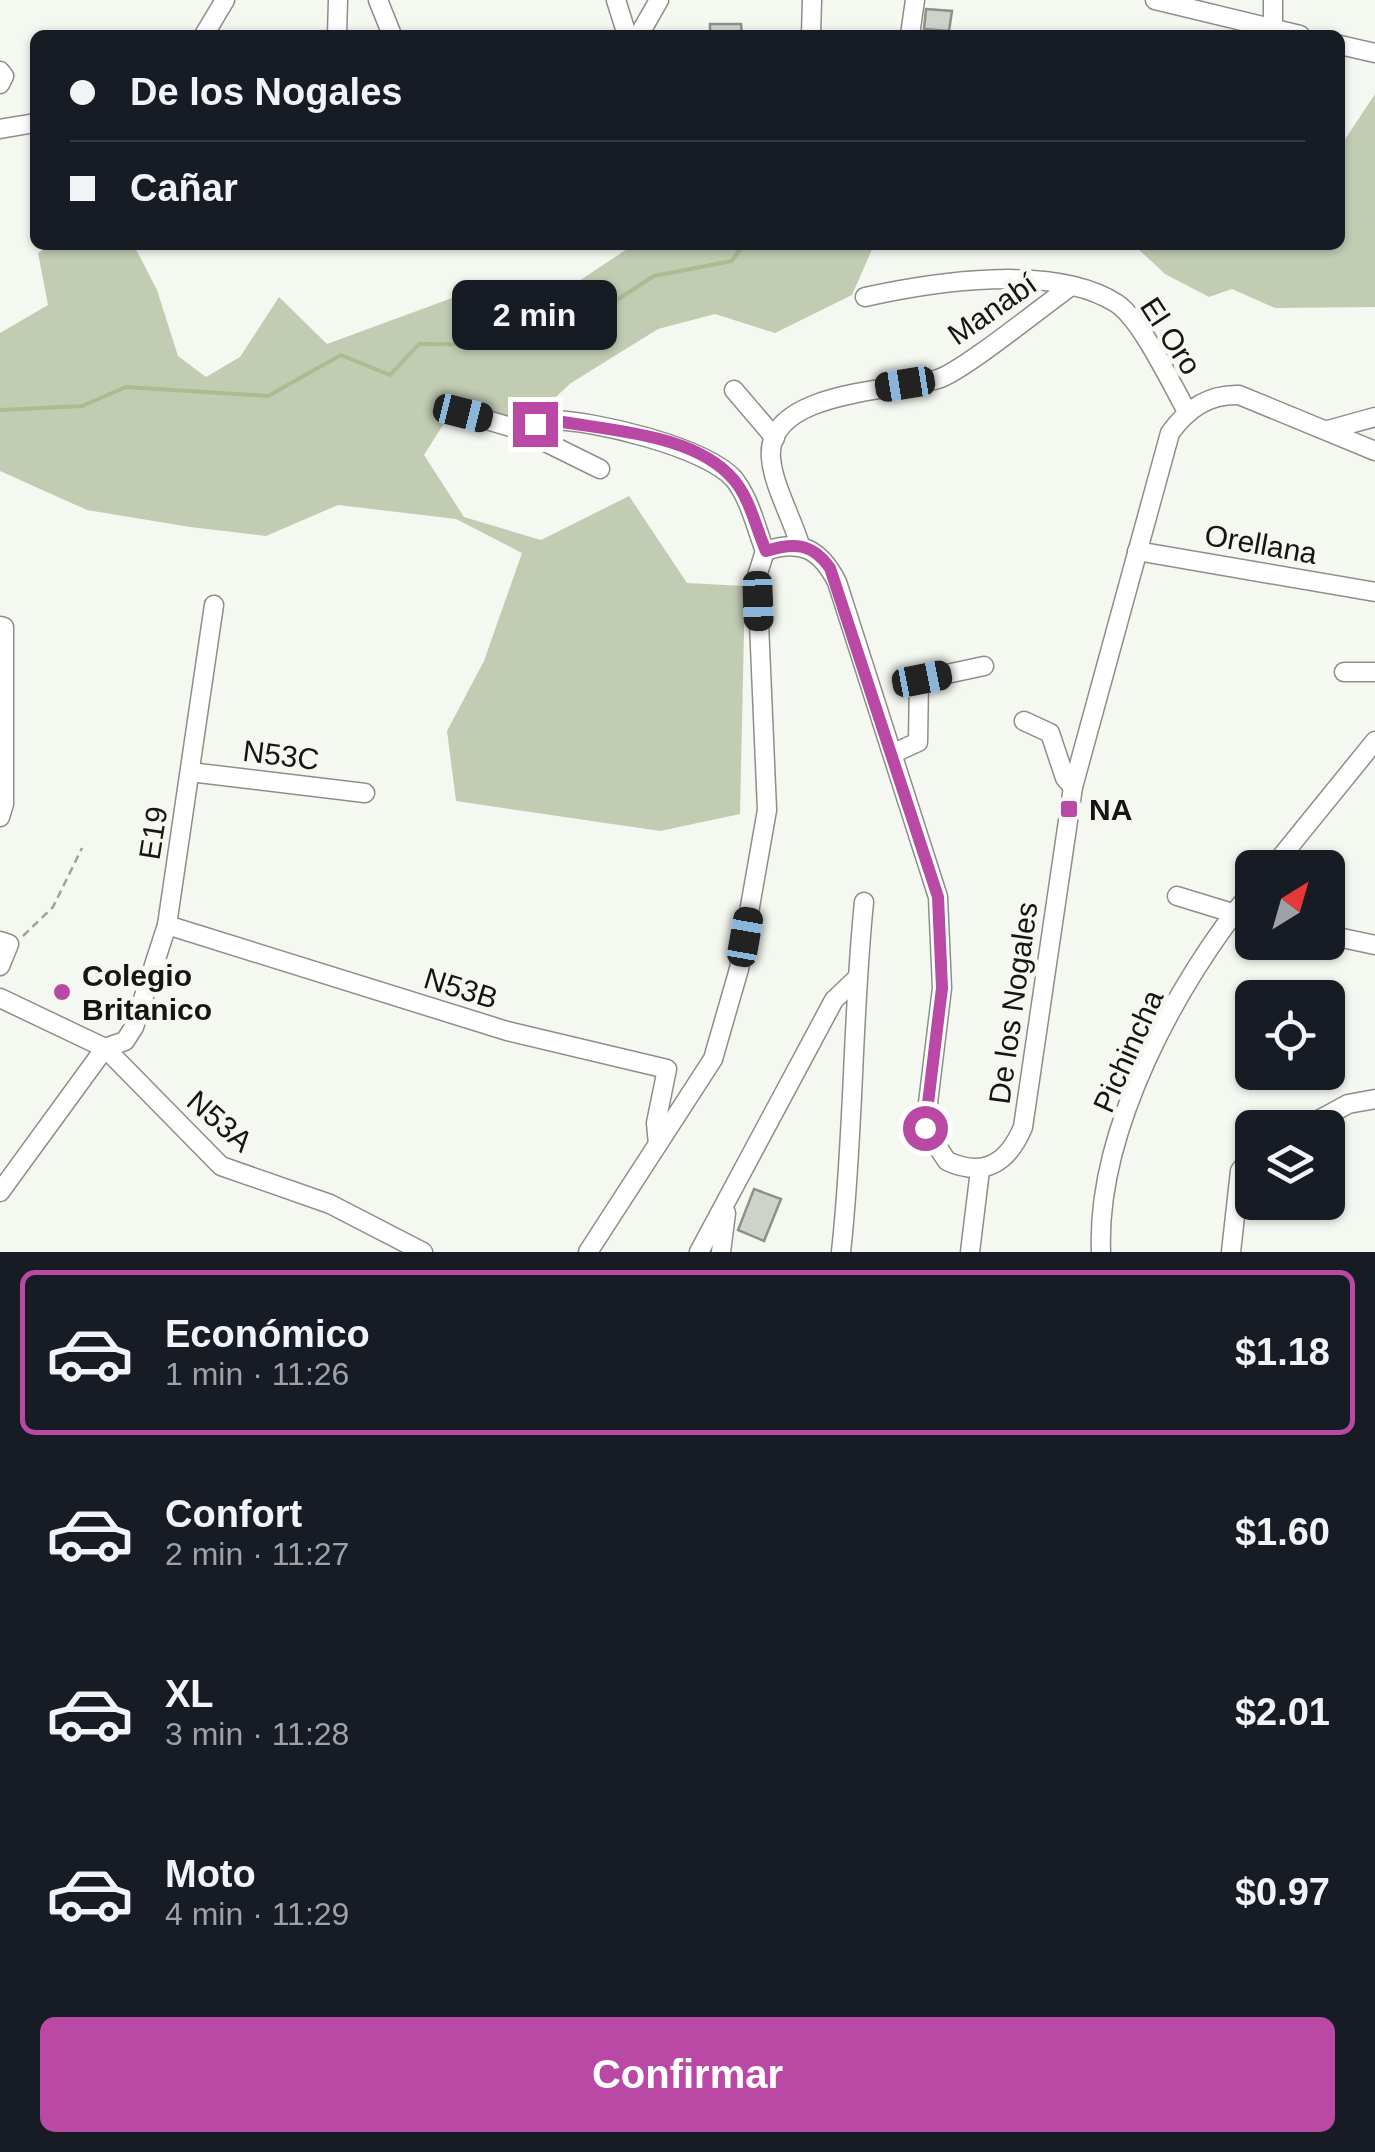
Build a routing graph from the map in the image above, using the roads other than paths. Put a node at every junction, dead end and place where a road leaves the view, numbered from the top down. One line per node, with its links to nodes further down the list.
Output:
1 (225, 0): 11 (street)
2 (338, 0): 12 (street)
3 (378, 0): 13 (street)
4 (616, 0): 14 (street)
5 (659, 0): 15 (street)
6 (812, 0): 16 (street)
7 (915, 0): 17 (street)
8 (1156, 0): 10 (street)
9 (1273, 0): 10 (street)
10 (1272, 28): 18 (street)
11 (207, 30)
12 (337, 30)
13 (390, 30)
14 (626, 30)
15 (642, 30)
16 (811, 30)
17 (911, 30)
18 (1280, 30)
19 (1345, 45): 20 (street)
20 (1375, 53)
21 (0, 70): 22 (street)
22 (0, 84)
23 (30, 124): 24 (street)
24 (0, 129)
25 (1070, 287): 26 (street, El Oro); 29 (street, El Oro); 33 (street, Manabí)
26 (866, 297)
27 (734, 390): 33 (street)
28 (463, 413): 31 (street)
29 (1188, 413): 32 (street); 38 (street, De los Nogales)
30 (1375, 417): 32 (street)
31 (520, 430): 35 (street); 37 (street)
32 (1328, 430): 34 (street)
33 (774, 438): 36 (street)
34 (1375, 451)
35 (600, 469)
36 (800, 545): 37 (street); 47 (street)
37 (766, 551): 69 (street)
38 (1137, 551): 39 (street, Orellana); 50 (street, De los Nogales)
39 (1375, 592)
40 (214, 606): 49 (street, E19)
41 (2, 626): 52 (street)
42 (984, 666): 47 (street)
43 (1344, 672): 44 (street)
44 (1375, 672)
45 (1024, 721): 50 (street)
46 (1375, 741): 48 (street)
47 (894, 752): 70 (street)
48 (1368, 763): 53 (street)
49 (190, 772): 51 (street, N53C); 59 (street, E19)
50 (1073, 786): 70 (street, De los Nogales)
51 (365, 793)
52 (0, 816)
53 (1288, 850)
54 (1176, 896): 57 (street)
55 (864, 902): 64 (street)
56 (1235, 911): 57 (street, Pichincha)
57 (1232, 915): 58 (street); 80 (street, Pichincha)
58 (1235, 916)
59 (167, 925): 66 (street, E19); 69 (street, N53B)
60 (1345, 939): 62 (street)
61 (4, 942): 63 (street)
62 (1375, 945)
63 (0, 966)
64 (856, 980): 72 (street); 78 (street)
65 (0, 998): 66 (street, N53A)
66 (105, 1048): 71 (street, E19); 74 (street, N53A)
67 (1375, 1099): 68 (street)
68 (1337, 1110)
69 (658, 1144): 75 (street)
70 (980, 1170): 79 (street)
71 (0, 1192)
72 (727, 1199): 76 (street); 77 (street)
73 (1235, 1216): 81 (street)
74 (423, 1252)
75 (588, 1252)
76 (699, 1252)
77 (722, 1252)
78 (841, 1252)
79 (970, 1252)
80 (1101, 1252)
81 (1231, 1252)

